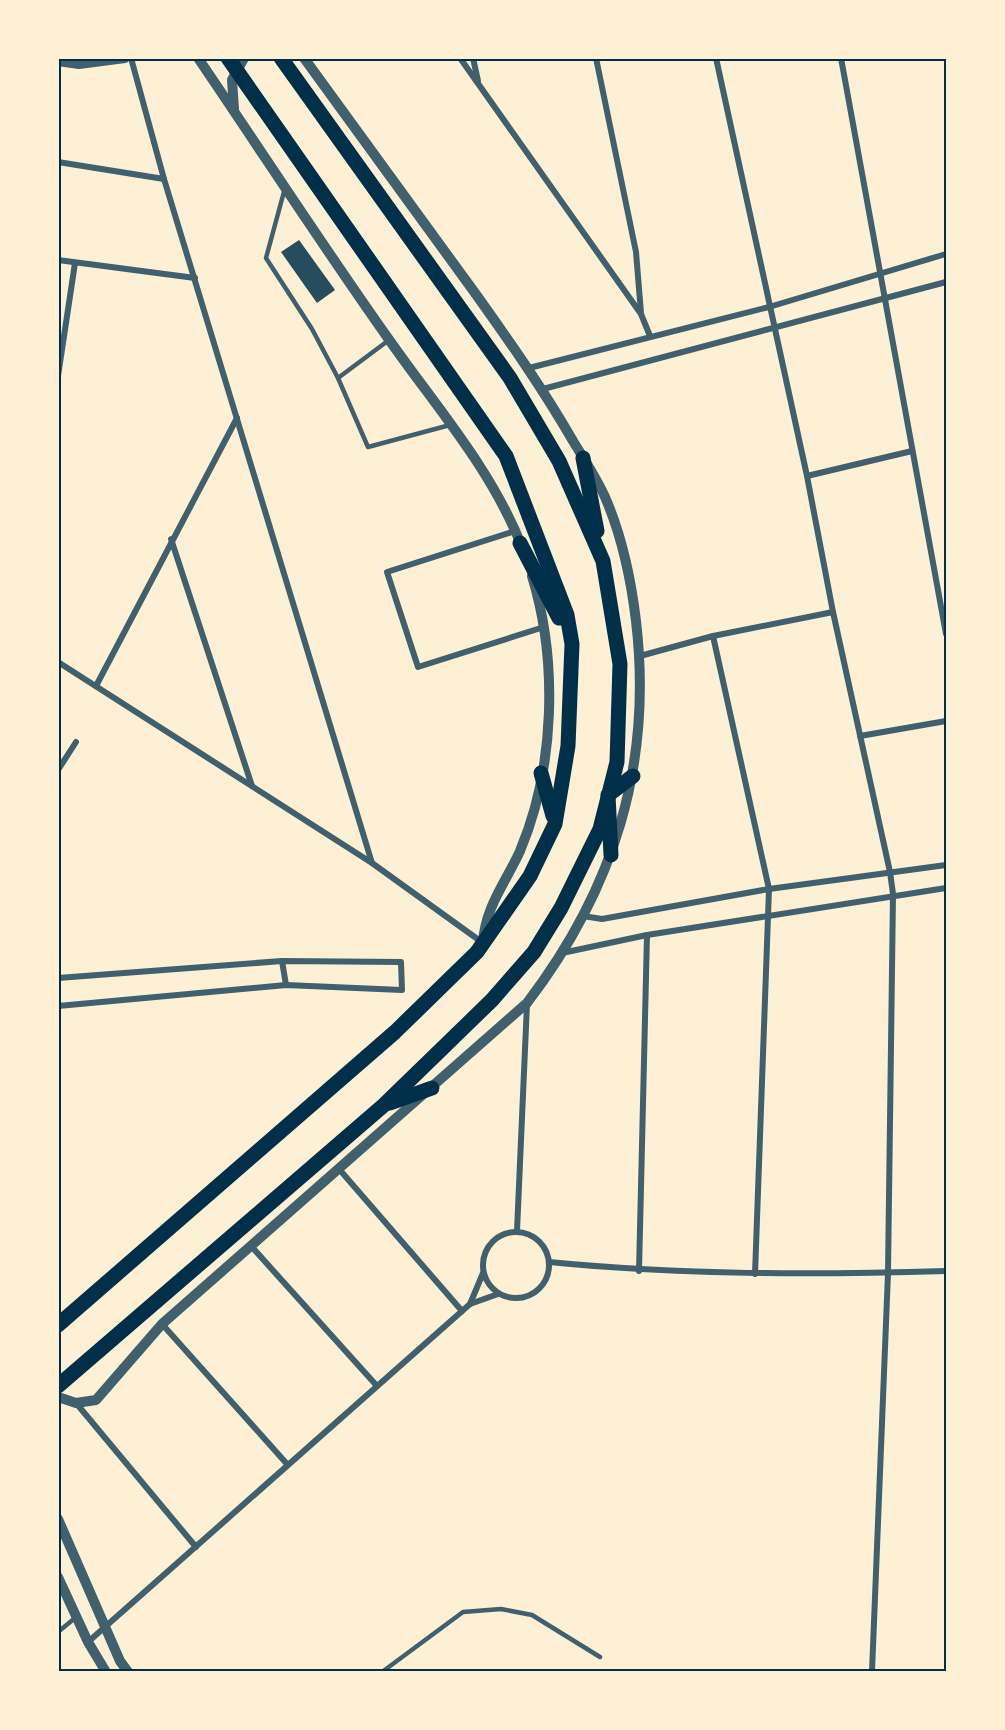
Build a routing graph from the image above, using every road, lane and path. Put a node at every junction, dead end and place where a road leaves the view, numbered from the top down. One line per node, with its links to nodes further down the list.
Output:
1 (125, 58): 13 (street)
2 (131, 58): 17 (street)
3 (198, 58): 15 (street)
4 (228, 58): 50 (main road)
5 (244, 58): 15 (street)
6 (281, 58): 43 (main road)
7 (304, 58): 32 (street)
8 (460, 58): 14 (street)
9 (473, 58): 14 (street)
10 (596, 58): 27 (street)
11 (717, 58): 26 (street)
12 (842, 58): 22 (street)
13 (58, 61)
14 (479, 86): 27 (street)
15 (234, 111): 18 (street)
16 (58, 162): 17 (street)
17 (164, 179): 23 (street)
18 (285, 185): 30 (street); 34 (lane)
19 (946, 254): 22 (street)
20 (58, 260): 21 (street)
21 (75, 262): 23 (street); 31 (street)
22 (882, 272): 25 (street); 26 (street)
23 (195, 278): 36 (street)
24 (946, 282): 25 (street)
25 (884, 300): 28 (street); 38 (street)
26 (769, 307): 28 (street); 29 (street)
27 (641, 314): 29 (street)
28 (776, 327): 35 (street); 40 (street)
29 (650, 336): 32 (street)
30 (389, 340): 34 (lane); 37 (street)
31 (60, 358): 33 (street)
32 (529, 368): 35 (street)
33 (58, 376)
34 (338, 378): 37 (lane)
35 (543, 389): 39 (street)
36 (237, 418): 42 (street); 64 (street)
37 (451, 425): 41 (street)
38 (912, 452): 40 (street); 45 (street)
39 (584, 458): 43 (main road); 51 (street)
40 (807, 476): 46 (street)
41 (517, 537): 47 (street); 47 (street); 50 (main road)
42 (171, 539): 53 (street); 60 (street)
43 (603, 561): 61 (main road)
44 (946, 591): 45 (street)
45 (939, 593): 48 (street)
46 (833, 612): 49 (street); 55 (street)
47 (544, 627): 58 (street)
48 (946, 634)
49 (713, 636): 51 (street); 68 (street)
50 (572, 644): 62 (main road)
51 (640, 656): 59 (street)
52 (58, 662): 53 (street)
53 (96, 686): 60 (street)
54 (946, 721): 55 (street)
55 (860, 736): 66 (street)
56 (76, 742): 57 (street)
57 (58, 770)
58 (541, 773): 62 (main road); 73 (street)
59 (633, 776): 61 (main road); 63 (street)
60 (252, 787): 64 (street)
61 (608, 795): 63 (main road); 81 (main road)
62 (555, 824): 73 (main road)
63 (611, 855): 71 (street)
64 (372, 863): 73 (street)
65 (946, 866): 66 (street)
66 (891, 872): 68 (street); 69 (street)
67 (946, 888): 69 (street)
68 (769, 889): 70 (street); 71 (street)
69 (892, 894): 70 (street); 89 (street)
70 (768, 915): 72 (street); 90 (street)
71 (583, 916): 74 (street)
72 (646, 935): 74 (street); 86 (street)
73 (483, 943): 95 (main road)
74 (562, 953): 78 (street)
75 (282, 961): 76 (street); 77 (street); 77 (street)
76 (58, 978)
77 (286, 985): 79 (street)
78 (527, 1003): 80 (street); 83 (street)
79 (58, 1006)
80 (432, 1088): 81 (main road); 82 (street)
81 (384, 1105): 96 (main road)
82 (339, 1168): 84 (street); 93 (street)
83 (517, 1232): 85 (street); 88 (street)
84 (251, 1246): 94 (street); 97 (street)
85 (549, 1262): 86 (street); 91 (street)
86 (639, 1271): 90 (street)
87 (946, 1272): 89 (street)
88 (483, 1273): 91 (street); 92 (street)
89 (888, 1273): 90 (street); 112 (street)
90 (755, 1274)
91 (498, 1294): 92 (street)
92 (470, 1304): 93 (street)
93 (462, 1311): 97 (street)
94 (162, 1324): 99 (street); 100 (street)
95 (58, 1325)
96 (58, 1386)
97 (377, 1386): 100 (street)
98 (58, 1398): 99 (street)
99 (76, 1403): 102 (street)
100 (287, 1464): 102 (street)
101 (58, 1519): 105 (street)
102 (196, 1547): 105 (street)
103 (58, 1577): 104 (street)
104 (76, 1617): 106 (lane); 107 (street)
105 (107, 1628): 107 (street); 110 (street)
106 (58, 1632)
107 (88, 1642): 109 (street)
108 (600, 1657): 111 (lane)
109 (102, 1670)
110 (128, 1671)
111 (382, 1671)
112 (872, 1671)

